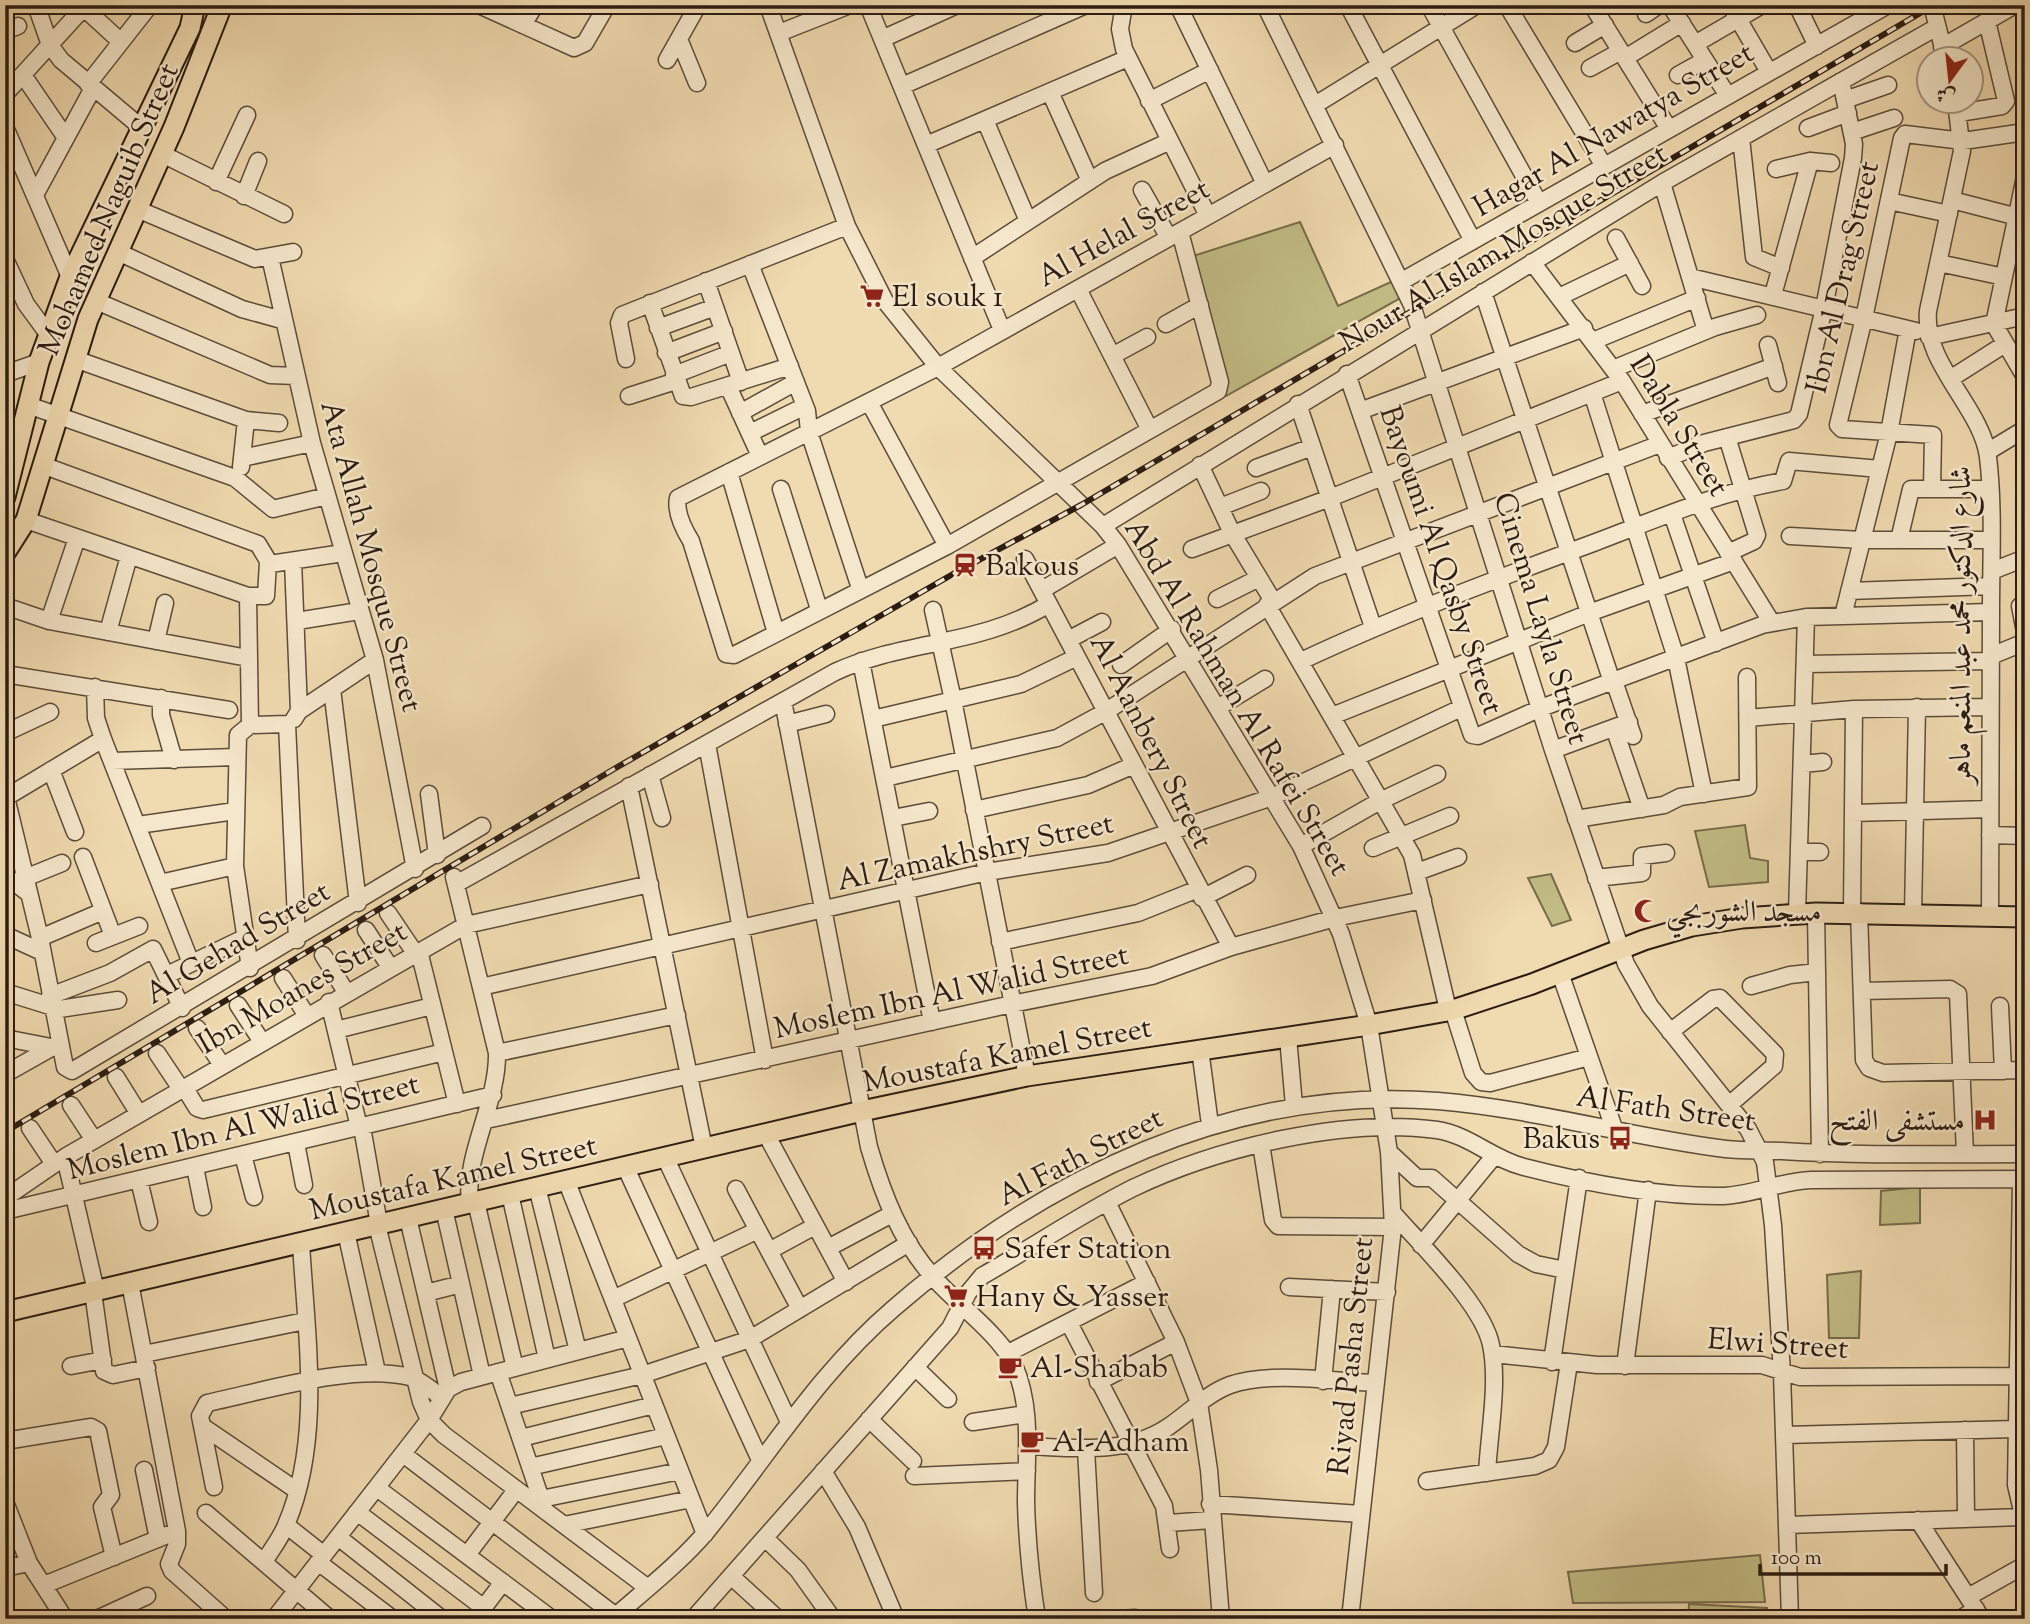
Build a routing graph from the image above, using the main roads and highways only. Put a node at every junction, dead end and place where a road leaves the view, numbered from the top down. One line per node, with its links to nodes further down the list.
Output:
1 (195, 5): 3 (main road, Mohamed Naguib Street)
2 (222, 5): 4 (main road, Mohamed Naguib Street)
3 (147, 121): 4 (main road); 5 (main road, Mohamed Naguib Street)
4 (174, 127): 6 (main road, Mohamed Naguib Street)
5 (106, 203): 6 (main road); 7 (main road, Mohamed Naguib Street)
6 (136, 213): 9 (main road, Mohamed Naguib Street)
7 (10, 463): 8 (main road, Mohamed Naguib Street)
8 (5, 497)
9 (5, 553)
10 (2025, 917): 11 (main road, Moustafa Kamel Street)
11 (5, 1312)

